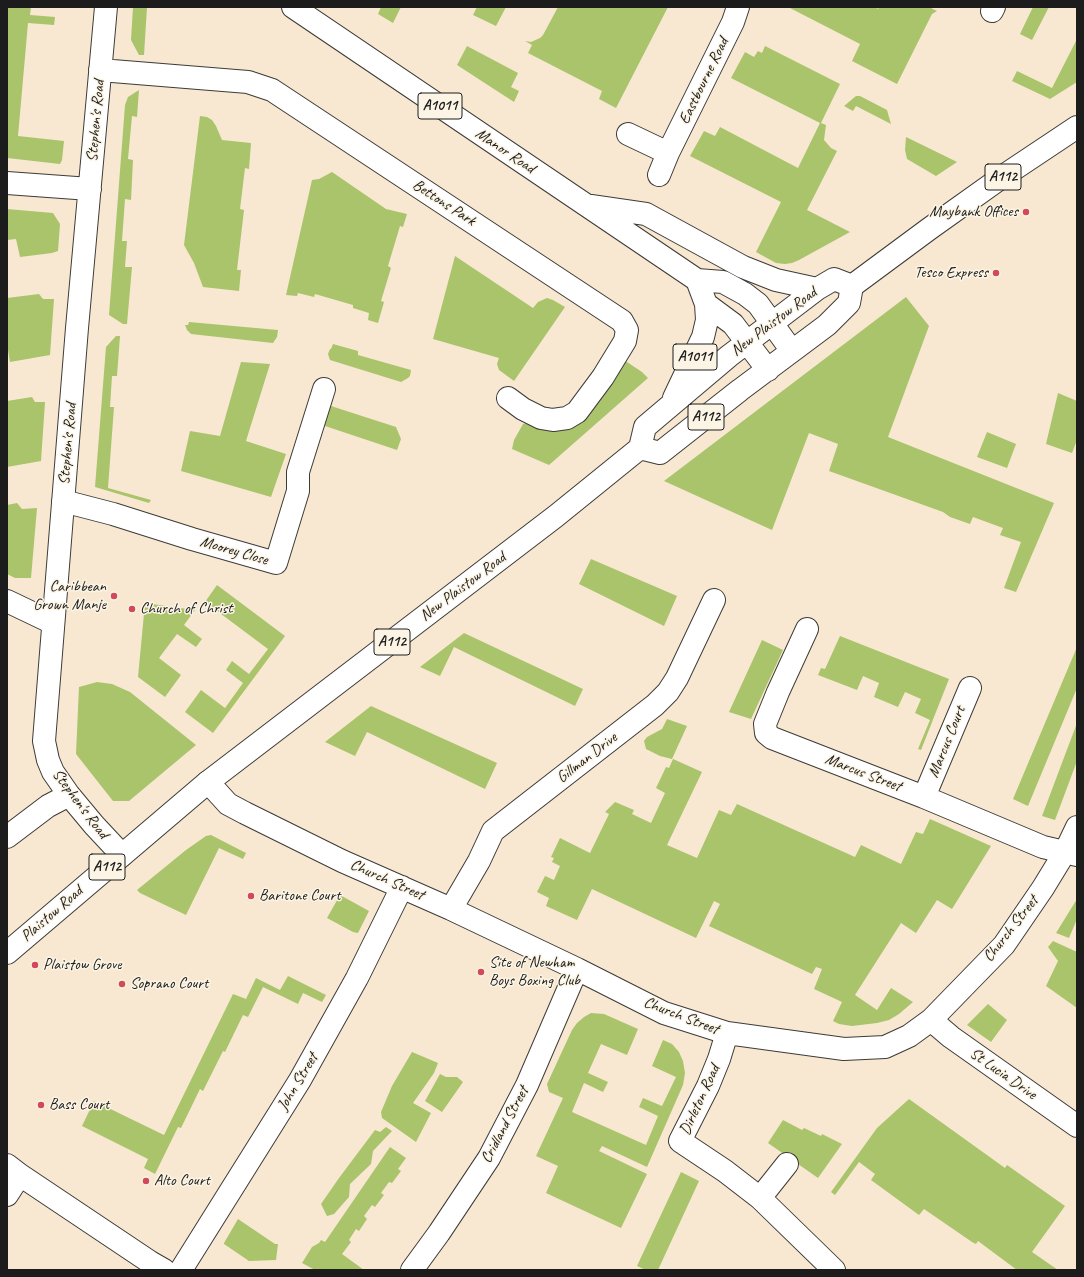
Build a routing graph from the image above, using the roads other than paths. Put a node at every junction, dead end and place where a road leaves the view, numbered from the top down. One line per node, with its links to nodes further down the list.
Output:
1 (106, 7): 4 (street, Stephen's Road)
2 (293, 7): 11 (street, Manor Road / A1011)
3 (738, 7): 7 (street, Eastbourne Road)
4 (100, 70): 10 (street, Stephen's Road); 22 (street, Bettons Park)
5 (1077, 127): 13 (street, A112)
6 (628, 134): 7 (street)
7 (668, 153): 8 (street, Eastbourne Road)
8 (659, 175)
9 (7, 183): 10 (street)
10 (90, 189): 24 (street, Stephen's Road)
11 (586, 206): 12 (street, Manor Road / A1011); 14 (street, A1011)
12 (697, 280): 15 (street, A1011); 16 (street, Manor Road / A1011)
13 (852, 286): 14 (street, New Plaistow Road); 18 (street, New Plaistow Road / A112)
14 (817, 289): 16 (street, New Plaistow Road / A112)
15 (706, 304): 17 (street); 21 (street, A1011)
16 (772, 324): 17 (street, New Plaistow Road / A112); 18 (street, Manor Road / A1011)
17 (748, 342): 19 (street); 21 (street, New Plaistow Road / A112)
18 (792, 351): 19 (street, New Plaistow Road / A112)
19 (768, 370): 23 (street, New Plaistow Road / A112)
20 (324, 389): 24 (street, Moorey Close)
21 (670, 406): 23 (street, New Plaistow Road / A112)
22 (515, 409)
23 (640, 448): 30 (street, New Plaistow Road / A112)
24 (63, 501): 27 (street, Stephen's Road)
25 (714, 600): 38 (street, Gillman Drive)
26 (7, 601): 27 (street)
27 (53, 623): 31 (street, Stephen's Road)
28 (807, 629): 32 (street, Marcus Street)
29 (970, 688): 32 (street, Marcus Court)
30 (208, 782): 36 (street, Plaistow Road / A112); 37 (street, Church Street)
31 (69, 795): 34 (street); 36 (street, Stephen's Road)
32 (924, 797): 35 (street, Marcus Street)
33 (1077, 827): 35 (street, Church Street)
34 (7, 837)
35 (1071, 854): 41 (street, Church Street)
36 (122, 855): 39 (street, Plaistow Road / A112)
37 (402, 887): 38 (street, Church Street); 49 (street, John Street)
38 (451, 909): 40 (street, Church Street)
39 (7, 953)
40 (577, 969): 42 (street, Church Street); 50 (street, Cridland Street)
41 (931, 1020): 42 (street, Church Street); 43 (street, St Lucia Drive)
42 (727, 1033): 47 (street, Dirleton Road)
43 (1077, 1126)
44 (787, 1164): 47 (street)
45 (14, 1170): 46 (street); 48 (street)
46 (7, 1195)
47 (760, 1198): 51 (street, Dirleton Road)
48 (164, 1270)
49 (181, 1270)
50 (412, 1270)
51 (834, 1270)

